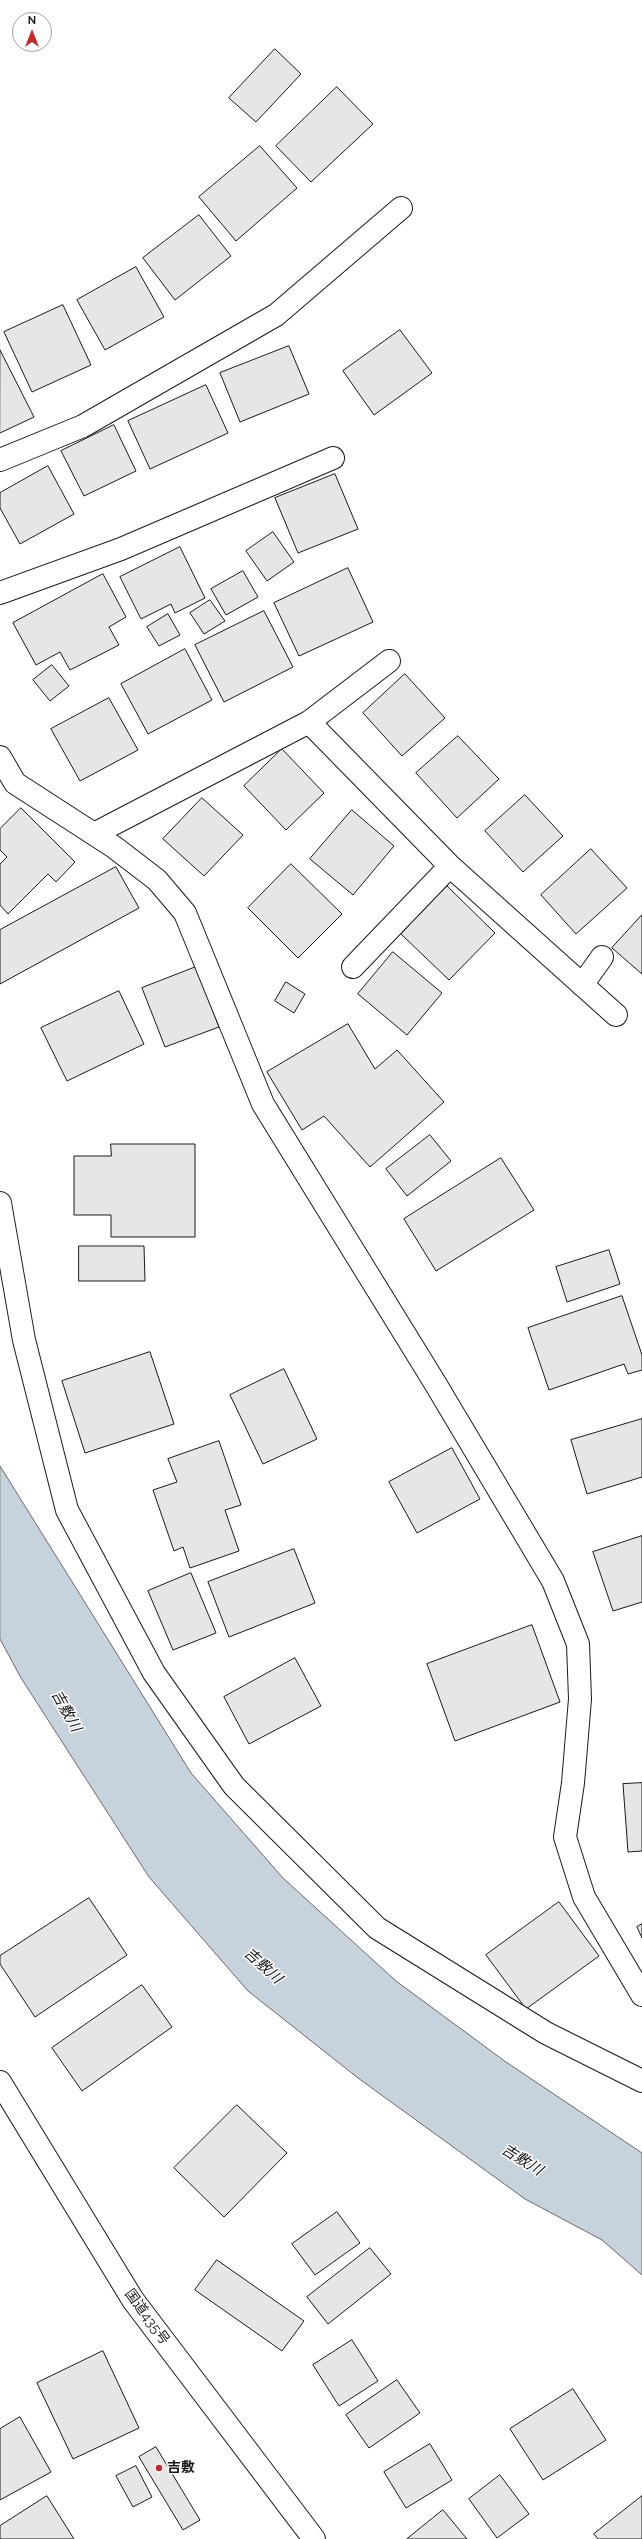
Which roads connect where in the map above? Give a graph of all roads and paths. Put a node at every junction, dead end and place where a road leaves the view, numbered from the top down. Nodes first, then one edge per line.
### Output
1 (401, 208) dead end
2 (333, 458) dead end
3 (0, 460) edge
4 (0, 593) edge
5 (389, 661) dead end
6 (309, 722) junction
7 (0, 757) edge
8 (94, 834) junction
9 (450, 866) junction
10 (602, 957) dead end
11 (353, 967) dead end
12 (582, 985) junction
13 (616, 1015) dead end
14 (0, 1203) edge
15 (642, 1995) edge
16 (642, 2080) edge
17 (0, 2082) edge
18 (314, 2539) edge

1 - 3 main road
2 - 4 main road
5 - 6 main road
6 - 8 main road
6 - 9 main road
7 - 8 main road
8 - 15 main road
9 - 11 main road
9 - 12 main road
10 - 12 main road
12 - 13 main road
14 - 16 main road
17 - 18 main road, 国道435号

